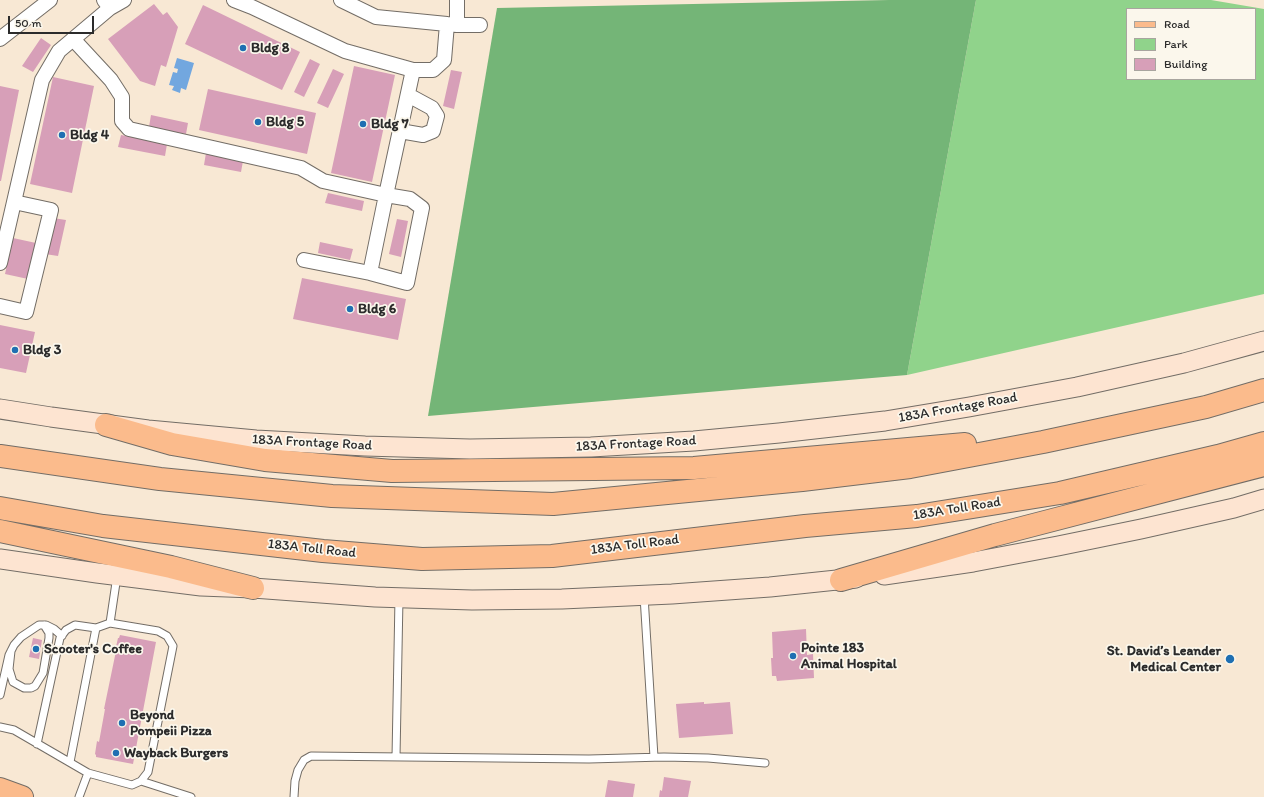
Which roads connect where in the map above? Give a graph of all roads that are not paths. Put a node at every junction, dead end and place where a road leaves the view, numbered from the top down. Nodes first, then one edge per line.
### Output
1 (50, 0) edge
2 (124, 0) edge
3 (234, 0) edge
4 (341, 0) edge
5 (457, 0) edge
6 (107, 4) edge
7 (452, 25) junction
8 (480, 25) dead end
9 (0, 39) edge
10 (73, 39) junction
11 (413, 70) junction
12 (408, 95) junction
13 (400, 131) junction
14 (386, 195) junction
15 (14, 202) junction
16 (304, 260) dead end
17 (0, 263) edge
18 (370, 273) junction
19 (0, 306) edge
20 (1264, 341) edge
21 (1264, 390) edge
22 (0, 409) edge
23 (106, 425) junction
24 (1096, 431) junction
25 (1264, 444) edge
26 (0, 456) edge
27 (1264, 465) edge
28 (1264, 499) edge
29 (0, 508) edge
30 (0, 532) edge
31 (0, 559) edge
32 (118, 576) junction
33 (841, 580) junction
34 (253, 588) junction
35 (644, 596) junction
36 (399, 598) junction
37 (110, 623) junction
38 (44, 625) junction
39 (96, 628) junction
40 (62, 636) junction
41 (11, 651) junction
42 (0, 695) edge
43 (0, 727) edge
44 (38, 744) junction
45 (396, 757) junction
46 (654, 757) junction
47 (70, 762) junction
48 (765, 763) dead end
49 (88, 773) junction
50 (141, 781) junction
51 (0, 789) edge
52 (22, 797) edge
53 (79, 797) edge
54 (192, 797) edge
55 (294, 797) edge

1 - 9 street
2 - 6 street
3 - 11 street
4 - 7 street
5 - 7 street
6 - 10 street
7 - 8 street
7 - 11 street
10 - 14 street
10 - 15 street
11 - 12 street
12 - 13 street
12 - 13 street
13 - 14 street
14 - 18 street
14 - 18 street
15 - 17 street
15 - 19 street
16 - 18 street
20 - 23 main road, 183A Frontage Road
21 - 24 main road
22 - 23 main road, 183A Frontage Road
23 - 24 main road
24 - 26 main road
25 - 29 main road, 183A Toll Road
27 - 33 main road
28 - 33 main road
30 - 34 main road
31 - 32 main road
32 - 34 main road
32 - 37 lane
33 - 35 main road
34 - 36 main road
35 - 36 main road
35 - 46 lane
36 - 45 lane
37 - 39 lane
37 - 50 lane
38 - 40 lane
38 - 41 lane
38 - 41 lane
39 - 40 lane
39 - 47 lane
40 - 44 lane
41 - 42 lane
43 - 44 lane
44 - 47 lane
45 - 46 lane
45 - 55 lane
46 - 48 lane
47 - 49 lane
49 - 50 lane
49 - 53 lane
50 - 54 lane
51 - 52 main road

